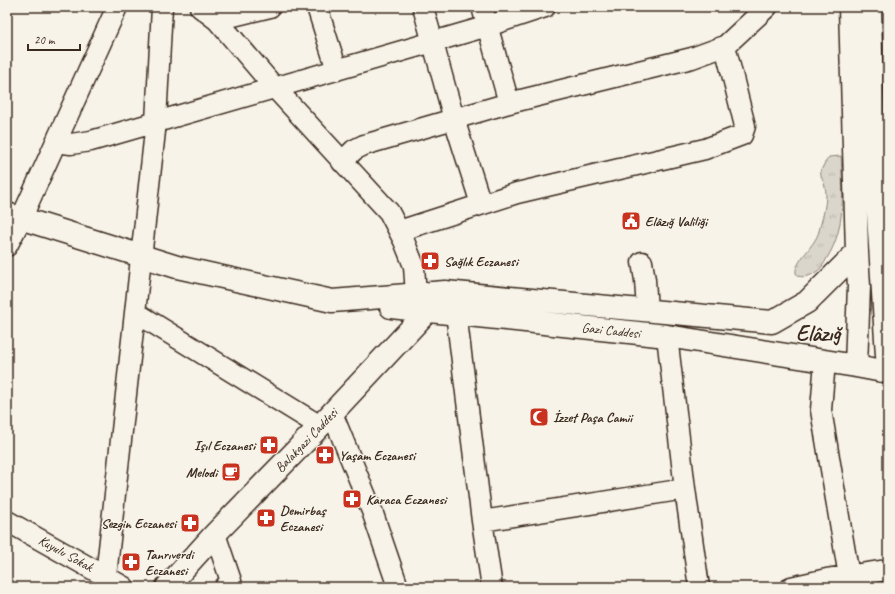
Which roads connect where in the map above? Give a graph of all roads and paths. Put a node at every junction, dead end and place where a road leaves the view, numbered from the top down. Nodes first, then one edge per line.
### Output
1 (117, 7) edge
2 (162, 7) edge
3 (200, 7) edge
4 (270, 7) edge
5 (317, 7) edge
6 (423, 7) edge
7 (482, 7) edge
8 (545, 7) edge
9 (766, 7) edge
10 (850, 7) edge
11 (870, 7) edge
12 (216, 20) junction
13 (488, 26) junction
14 (433, 42) junction
15 (725, 46) junction
16 (338, 70) junction
17 (275, 88) junction
18 (509, 103) junction
19 (454, 119) junction
20 (156, 122) junction
21 (872, 135) edge
22 (56, 142) junction
23 (342, 162) junction
24 (481, 204) junction
25 (14, 216) edge
26 (398, 231) junction
27 (7, 246) edge
28 (856, 252) junction
29 (142, 255) junction
30 (642, 262) dead end
31 (422, 302) junction
32 (647, 310) junction
33 (135, 312) junction
34 (456, 313) junction
35 (667, 336) junction
36 (825, 361) junction
37 (856, 366) junction
38 (888, 372) edge
39 (326, 420) junction
40 (685, 489) junction
41 (7, 520) edge
42 (482, 521) junction
43 (215, 534) junction
44 (888, 570) edge
45 (106, 576) junction
46 (849, 576) junction
47 (827, 583) edge
48 (230, 585) edge
49 (124, 587) edge
50 (167, 587) edge
51 (398, 587) edge
52 (492, 587) edge
53 (699, 587) edge
54 (791, 587) edge

1 - 22 street
2 - 20 street
3 - 12 street
4 - 12 street
5 - 16 street
6 - 14 street
7 - 13 street
8 - 13 street
9 - 15 street
10 - 21 main road
11 - 21 main road
12 - 17 street
13 - 14 street
13 - 18 street
14 - 16 street
14 - 19 street
15 - 18 street
15 - 24 street
16 - 17 street
17 - 20 street
17 - 23 street
18 - 19 street
19 - 23 street
19 - 24 street
20 - 22 street
20 - 29 street
21 - 28 main road
21 - 38 main road
22 - 25 street
23 - 26 street
24 - 26 street
25 - 27 street
25 - 29 main road
26 - 31 street
28 - 32 main road
28 - 37 main road
29 - 31 main road
29 - 33 street
30 - 32 street
31 - 32 main road
31 - 34 main road, Gazi Caddesi
31 - 39 main road, Balakgazi Caddesi
33 - 39 street
33 - 45 street
34 - 35 main road, Gazi Caddesi
34 - 42 street
35 - 36 main road, Gazi Caddesi
35 - 40 street
36 - 37 main road, Gazi Caddesi
36 - 46 street
37 - 38 main road, Gazi Caddesi
39 - 43 main road, Balakgazi Caddesi
39 - 51 street
40 - 42 street
40 - 53 street
41 - 45 street, Kuyulu Sokak
42 - 52 street
43 - 48 street
43 - 50 main road, Balakgazi Caddesi
44 - 46 street
45 - 49 street, Kuyulu Sokak
46 - 47 street
47 - 54 street

